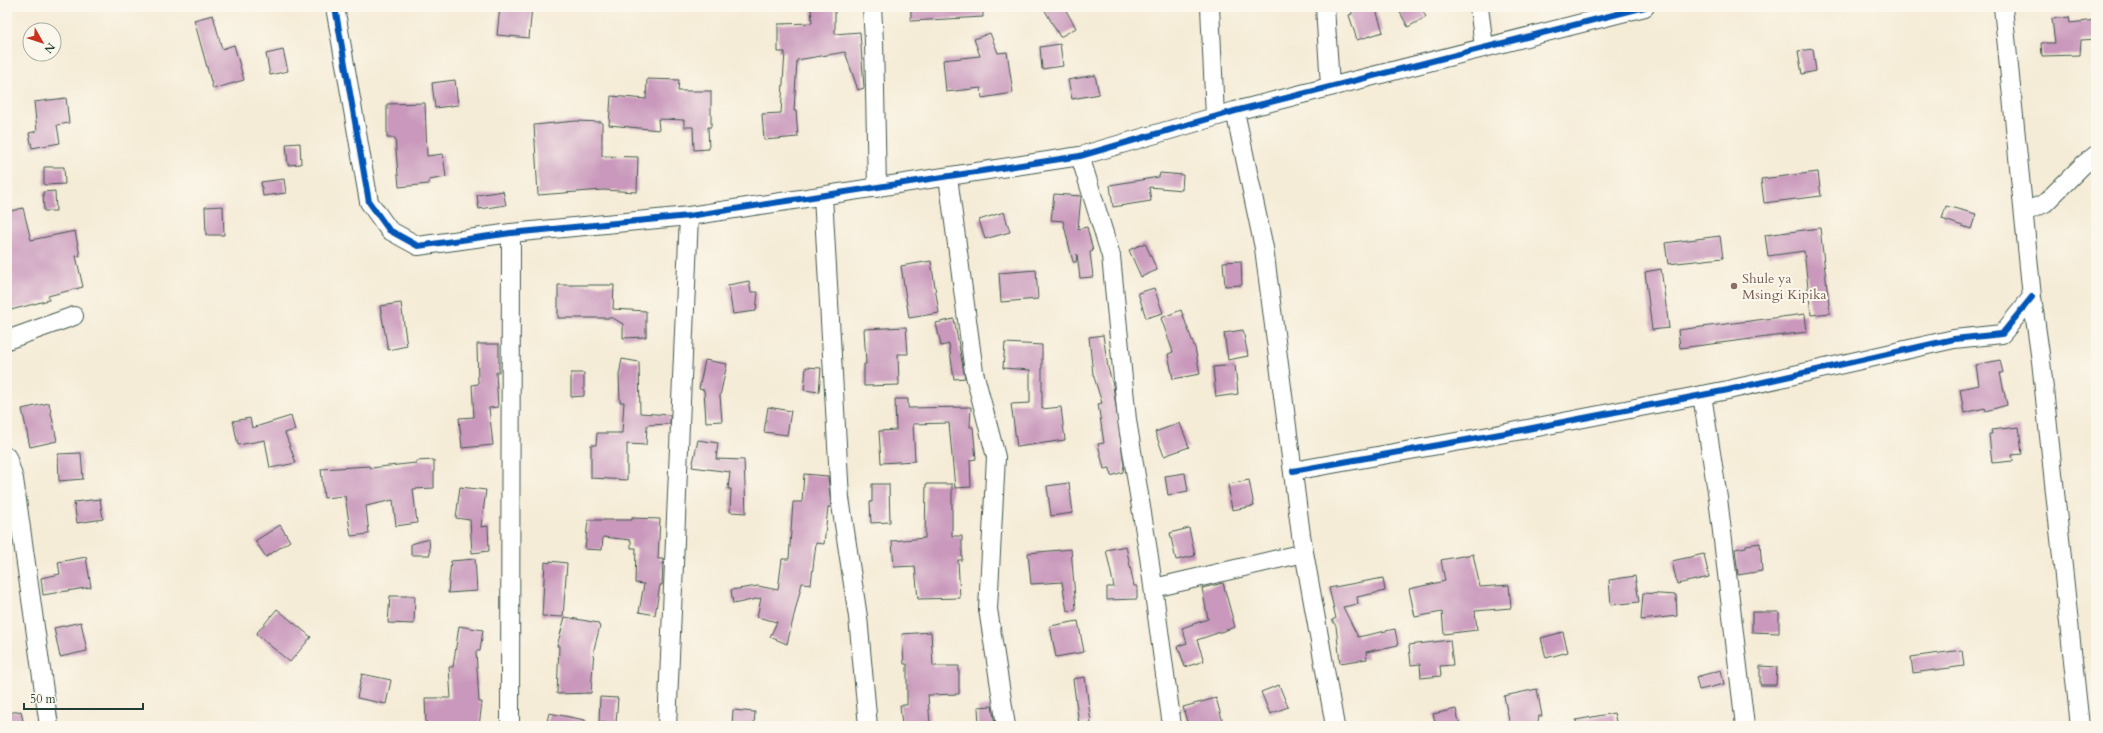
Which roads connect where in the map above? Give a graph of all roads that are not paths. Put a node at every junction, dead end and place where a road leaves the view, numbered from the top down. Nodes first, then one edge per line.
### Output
1 (335, 7) edge
2 (872, 7) edge
3 (1210, 7) edge
4 (1325, 7) edge
5 (1479, 7) edge
6 (1645, 7) edge
7 (2003, 7) edge
8 (1484, 47) junction
9 (1330, 86) junction
10 (1235, 111) junction
11 (1214, 117) junction
12 (2096, 155) edge
13 (1080, 156) junction
14 (948, 177) junction
15 (876, 188) junction
16 (823, 196) junction
17 (2025, 212) junction
18 (689, 216) junction
19 (511, 233) junction
20 (2032, 297) junction
21 (74, 316) dead end
22 (7, 340) edge
23 (1702, 395) junction
24 (7, 457) edge
25 (1293, 471) junction
26 (1304, 553) junction
27 (1154, 588) junction
28 (49, 726) edge
29 (510, 726) edge
30 (667, 726) edge
31 (868, 726) edge
32 (1006, 726) edge
33 (1172, 726) edge
34 (1335, 726) edge
35 (1745, 726) edge
36 (2080, 726) edge

1 - 19 street
2 - 15 street
3 - 11 street
4 - 9 street
5 - 8 street
6 - 8 street
7 - 17 street
8 - 9 street
9 - 10 street
10 - 11 street
10 - 25 street
11 - 13 street
12 - 17 street
13 - 14 street
13 - 27 street
14 - 15 street
14 - 32 street
15 - 16 street
16 - 18 street
16 - 31 street
17 - 20 street
18 - 19 street
18 - 30 street
19 - 29 street
20 - 23 street
20 - 36 street
21 - 22 street
23 - 25 street
23 - 35 street
24 - 28 street
25 - 26 street
26 - 27 street
26 - 34 street
27 - 33 street

